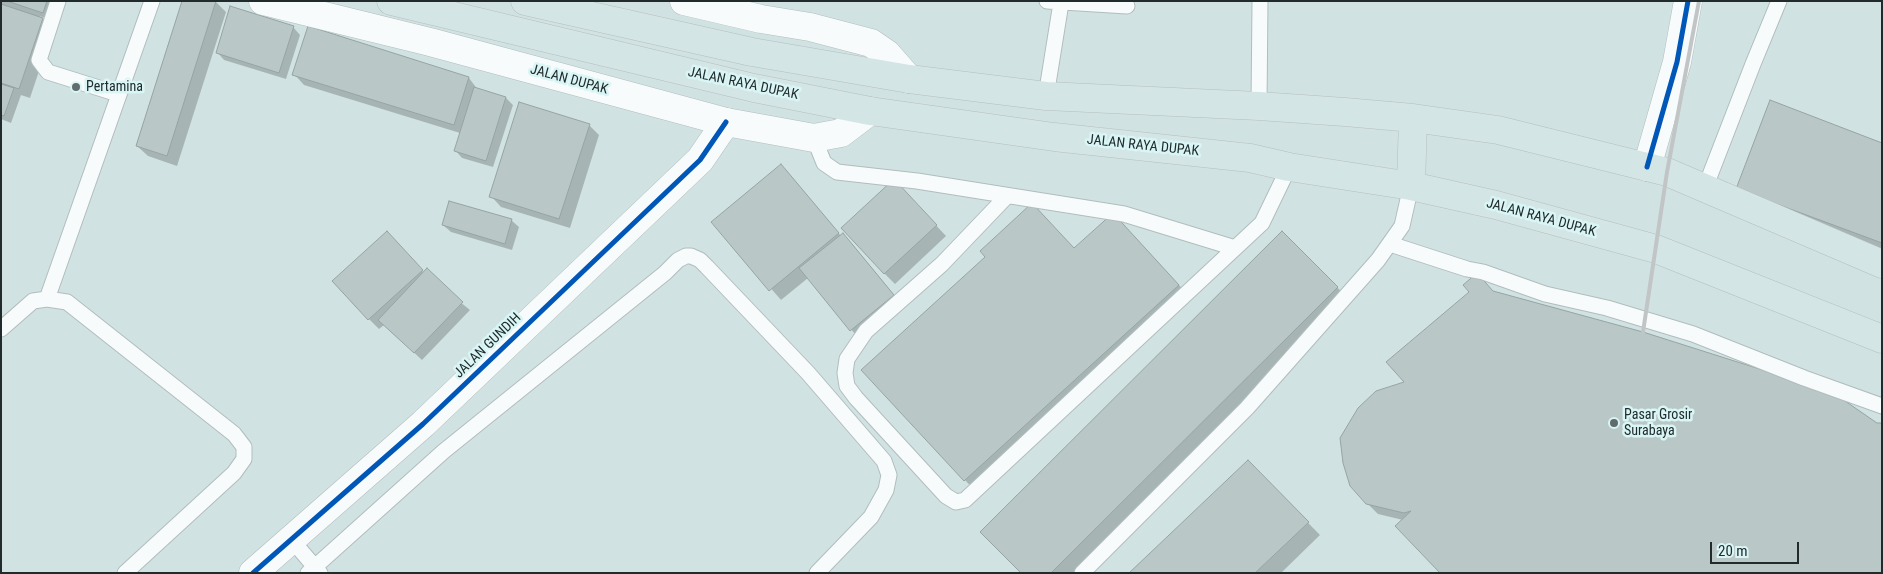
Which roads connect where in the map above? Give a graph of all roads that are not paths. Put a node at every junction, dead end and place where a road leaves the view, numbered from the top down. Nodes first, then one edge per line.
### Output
1 (58, 1) edge
2 (152, 1) edge
3 (263, 1) edge
4 (391, 1) edge
5 (525, 1) edge
6 (684, 1) edge
7 (1260, 1) edge
8 (1688, 1) edge
9 (1779, 1) edge
10 (1054, 2) edge
11 (1127, 6) dead end
12 (352, 12) edge
13 (909, 78) junction
14 (118, 94) junction
15 (1046, 96) junction
16 (1259, 106) junction
17 (870, 111) junction
18 (1413, 118) junction
19 (726, 122) junction
20 (814, 138) junction
21 (1288, 167) junction
22 (1647, 167) junction
23 (1411, 186) junction
24 (1705, 188) junction
25 (1007, 196) junction
26 (1390, 244) junction
27 (1235, 248) junction
28 (1882, 264) edge
29 (47, 299) junction
30 (1, 329) edge
31 (1882, 339) edge
32 (1882, 406) edge
33 (291, 539) junction
34 (314, 571) edge
35 (125, 573) edge
36 (252, 573) edge
37 (817, 573) edge
38 (1082, 573) edge

1 - 14 lane
2 - 14 lane
3 - 12 main road, JALAN DUPAK
4 - 17 main road, JALAN RAYA DUPAK
5 - 13 main road
6 - 13 main road
7 - 16 lane
8 - 22 main road
9 - 24 lane
10 - 11 lane
10 - 15 lane
12 - 19 main road, JALAN DUPAK
13 - 15 main road
14 - 29 lane
15 - 16 main road
16 - 18 main road
17 - 20 main road, JALAN DUPAK
17 - 21 main road, JALAN RAYA DUPAK
18 - 22 main road
18 - 23 main road
19 - 20 main road, JALAN DUPAK
19 - 33 main road, JALAN GUNDIH
20 - 25 lane
21 - 23 main road, JALAN RAYA DUPAK
21 - 27 lane
22 - 24 main road
23 - 26 lane
23 - 31 main road, JALAN RAYA DUPAK
24 - 28 main road
25 - 27 lane
25 - 27 lane
26 - 32 lane
26 - 38 lane
29 - 30 lane
29 - 35 lane
33 - 34 lane
33 - 36 main road, JALAN GUNDIH
34 - 37 lane

